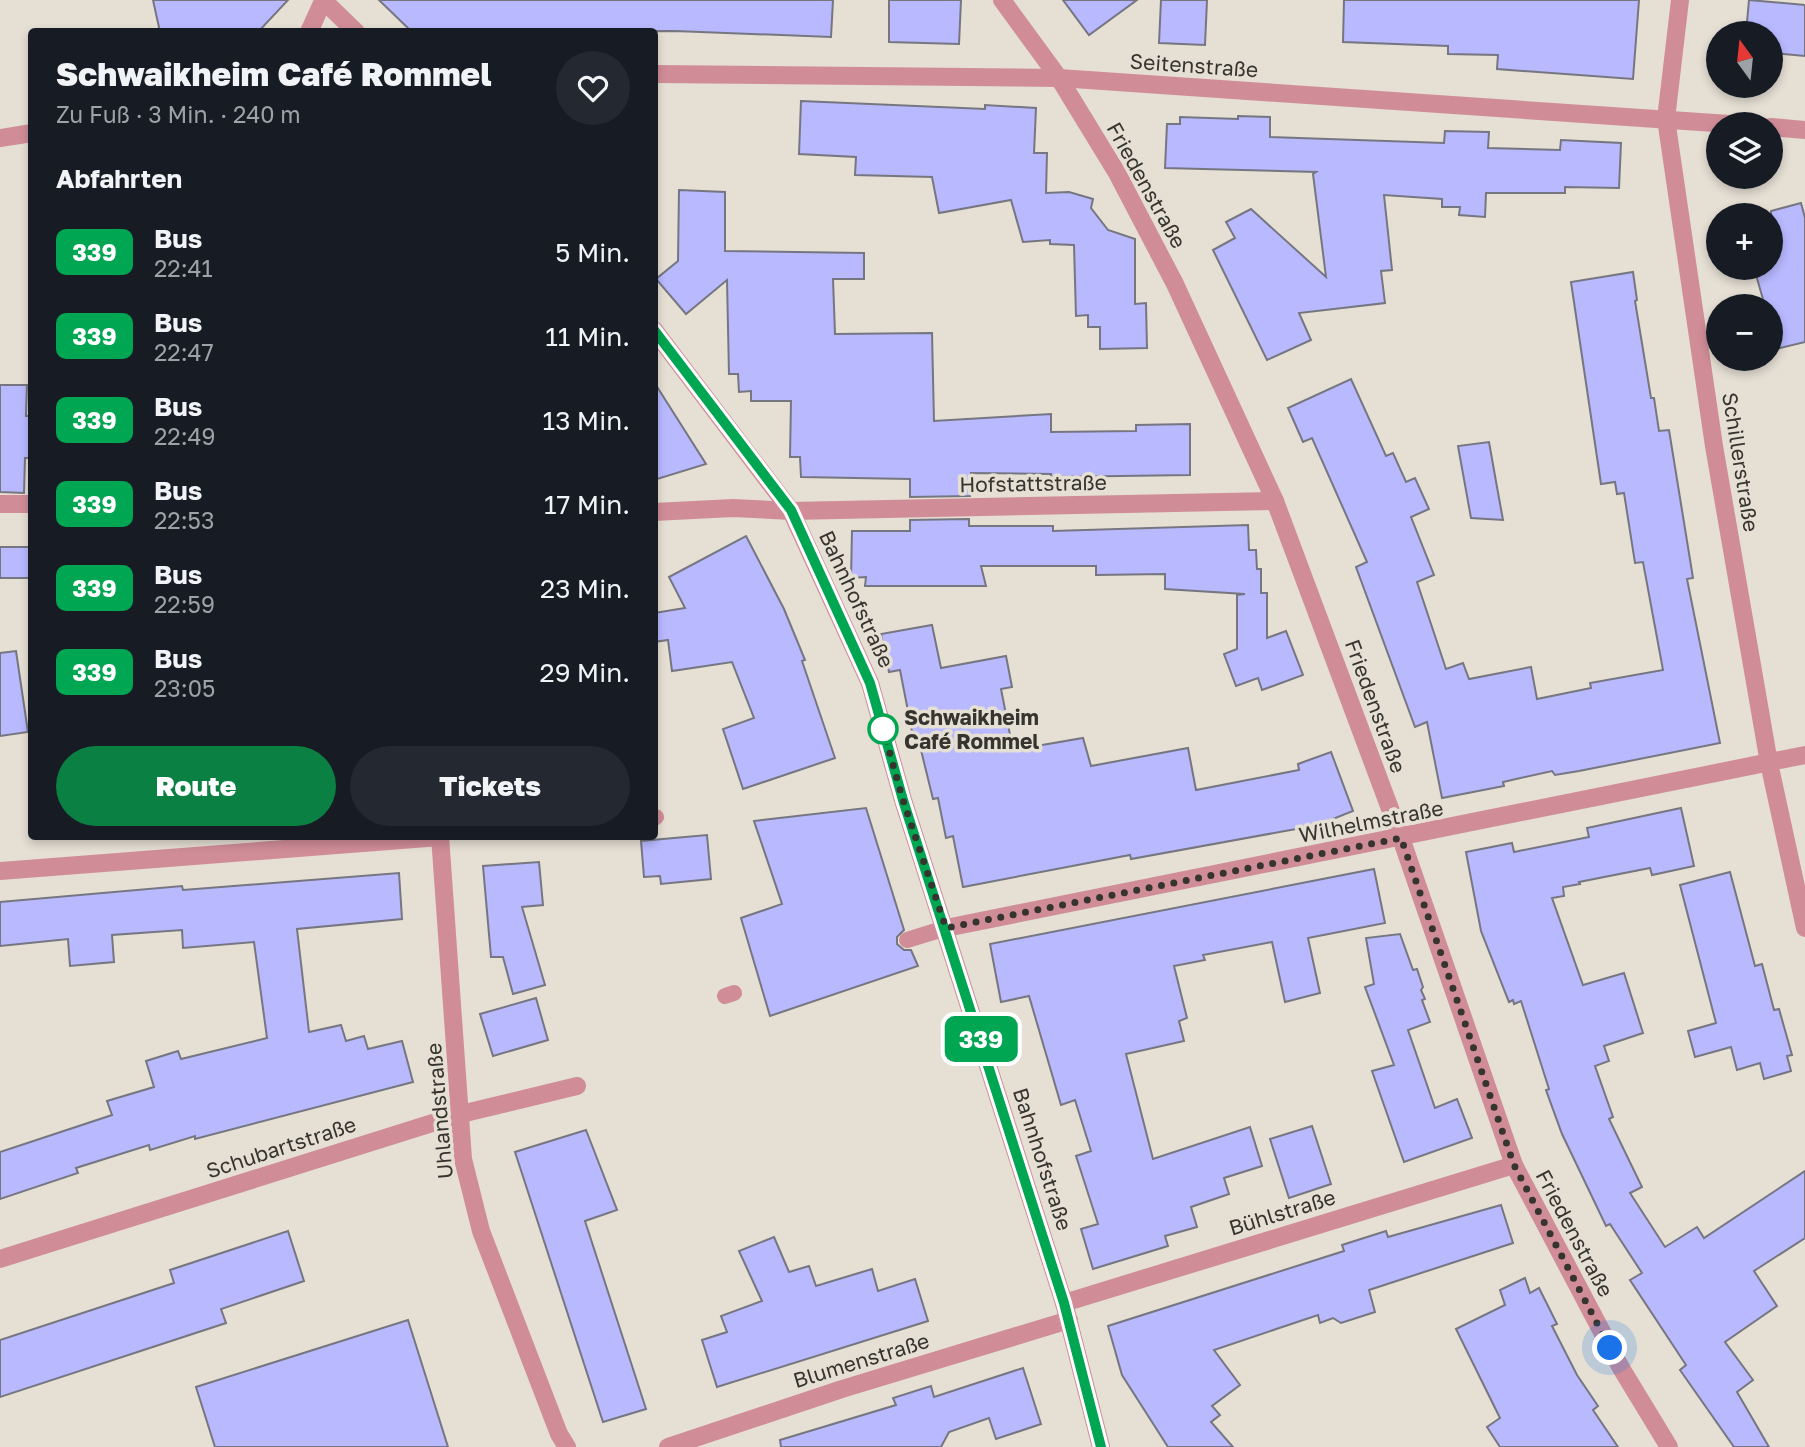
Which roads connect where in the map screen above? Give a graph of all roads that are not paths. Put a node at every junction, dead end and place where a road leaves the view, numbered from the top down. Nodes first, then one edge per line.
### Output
1 (323, 0) edge
2 (1002, 0) edge
3 (1680, 0) edge
4 (311, 28) edge
5 (352, 28) edge
6 (658, 74) edge
7 (1059, 78) junction
8 (1666, 119) junction
9 (1706, 122) edge
10 (1783, 129) edge
11 (1805, 130) edge
12 (28, 134) edge
13 (0, 138) edge
14 (658, 335) edge
15 (1275, 501) junction
16 (0, 503) edge
17 (28, 504) edge
18 (791, 510) junction
19 (658, 512) edge
20 (1805, 755) edge
21 (1769, 763) junction
22 (1401, 838) junction
23 (401, 840) edge
24 (440, 840) edge
25 (0, 871) edge
26 (946, 928) junction
27 (1805, 928) edge
28 (907, 940) dead end
29 (578, 1086) dead end
30 (461, 1114) junction
31 (1514, 1165) junction
32 (0, 1259) edge
33 (1067, 1311) junction
34 (567, 1447) edge
35 (668, 1447) edge
36 (1101, 1447) edge
37 (1669, 1447) edge

1 - 4 street
1 - 5 street
2 - 7 street, Friedenstraße
3 - 8 street, Schillerstraße
6 - 7 street, Seitenstraße
7 - 8 street, Seitenstraße
7 - 15 street, Friedenstraße
8 - 9 street, Seitenstraße
8 - 21 street, Schillerstraße
10 - 11 street
12 - 13 street
14 - 18 street, Bahnhofstraße
15 - 18 street, Hofstattstraße
15 - 22 street, Friedenstraße
16 - 17 street
18 - 19 street, Hofstattstraße
18 - 26 street, Bahnhofstraße
20 - 21 street, Wilhelmstraße
21 - 22 street, Wilhelmstraße
21 - 27 street, Schillerstraße
22 - 26 street, Wilhelmstraße
22 - 31 street, Friedenstraße
23 - 25 street
24 - 30 street, Uhlandstraße
26 - 28 lane
26 - 33 street, Bahnhofstraße
29 - 30 street, Schubartstraße
30 - 32 street, Schubartstraße
30 - 34 street, Uhlandstraße
31 - 33 street, Bühlstraße
31 - 37 street, Friedenstraße
33 - 35 street, Blumenstraße
33 - 36 street, Bahnhofstraße

